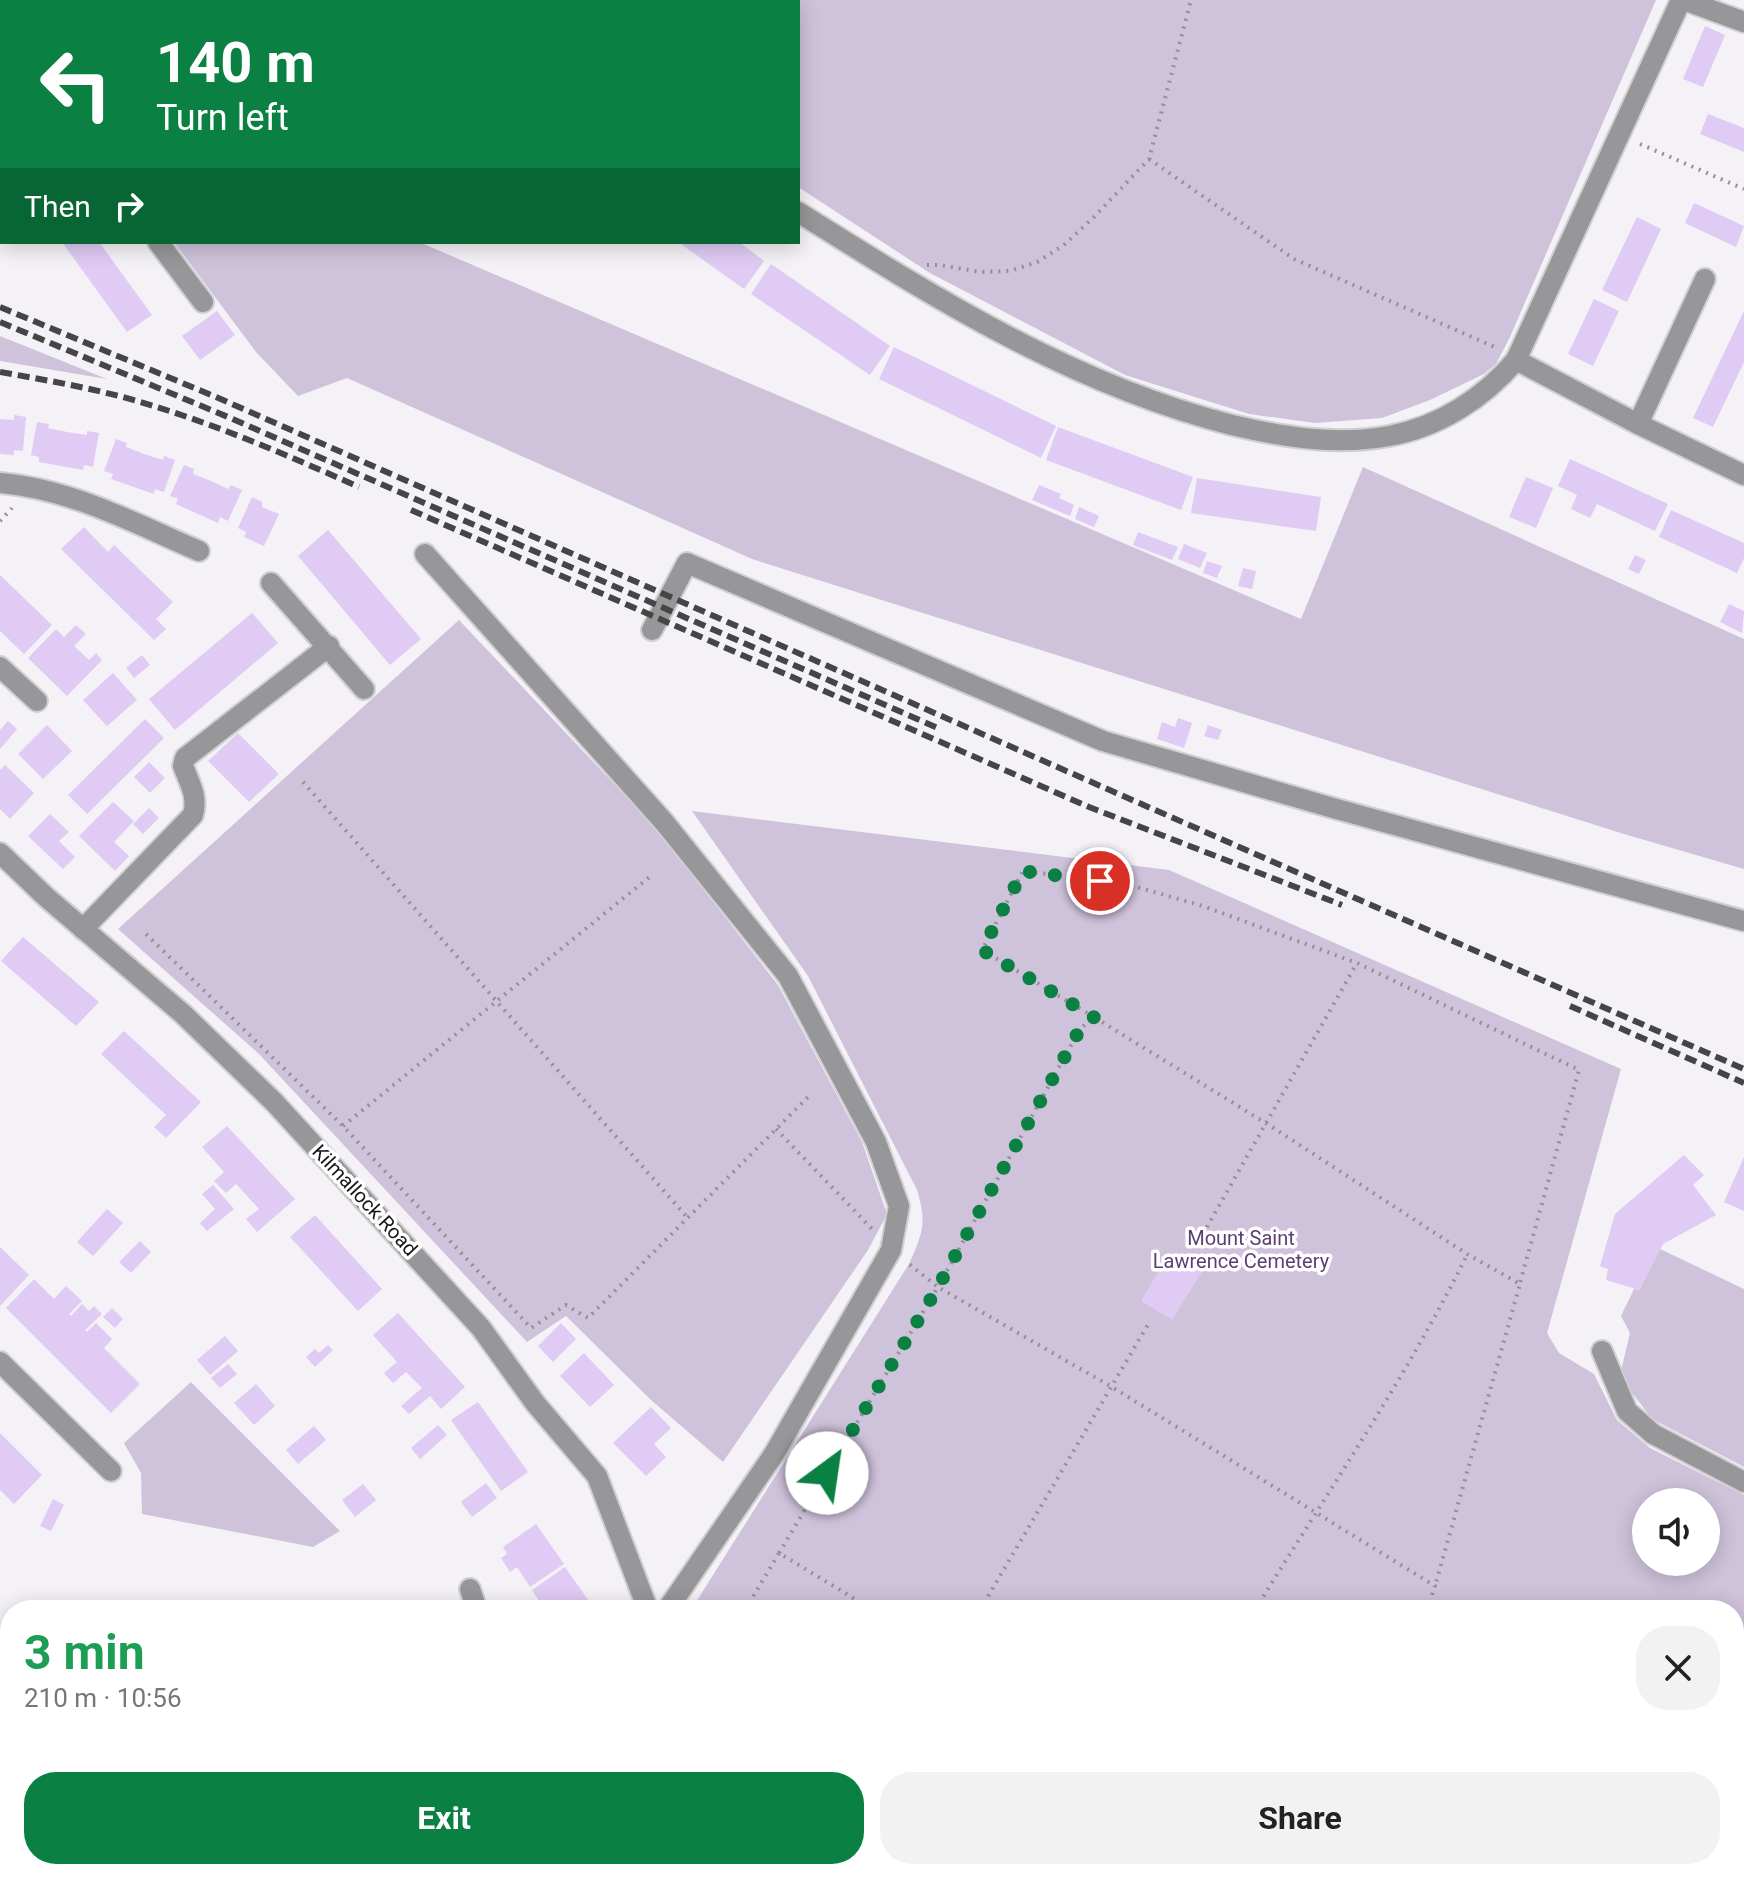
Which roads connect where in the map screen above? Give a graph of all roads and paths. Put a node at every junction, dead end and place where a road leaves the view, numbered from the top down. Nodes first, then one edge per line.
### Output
1 (1191, 0) edge
2 (1683, 0) edge
3 (1744, 22) edge
4 (1619, 135) junction
5 (1149, 159) junction
6 (1744, 189) edge
7 (800, 213) edge
8 (160, 244) edge
9 (1705, 279) dead end
10 (909, 282) junction
11 (203, 302) dead end
12 (1516, 360) junction
13 (1638, 424) junction
14 (1744, 475) edge
15 (0, 483) edge
16 (199, 551) dead end
17 (425, 554) dead end
18 (271, 583) dead end
19 (652, 630) dead end
20 (329, 646) junction
21 (0, 667) edge
22 (364, 689) dead end
23 (37, 701) dead end
24 (303, 782) dead end
25 (0, 853) edge
26 (652, 875) dead end
27 (1744, 921) edge
28 (83, 929) junction
29 (146, 934) dead end
30 (1357, 963) junction
31 (496, 1001) junction
32 (1094, 1017) junction
33 (809, 1096) dead end
34 (1265, 1123) junction
35 (343, 1126) junction
36 (776, 1129) junction
37 (687, 1217) junction
38 (1195, 1248) dead end
39 (891, 1250) junction
40 (1467, 1254) junction
41 (1520, 1284) junction
42 (938, 1287) junction
43 (1150, 1321) dead end
44 (1602, 1351) dead end
45 (0, 1362) edge
46 (1112, 1387) junction
47 (111, 1471) dead end
48 (1744, 1482) edge
49 (1316, 1512) junction
50 (779, 1553) junction
51 (1435, 1586) junction
52 (470, 1589) dead end
53 (474, 1600) edge
54 (644, 1600) edge
55 (674, 1600) edge
56 (751, 1600) edge
57 (857, 1600) edge
58 (986, 1600) edge
59 (1261, 1600) edge
60 (1430, 1600) edge

1 - 5 path
2 - 3 street
2 - 4 street
4 - 6 path
4 - 12 street
5 - 10 path
5 - 12 path
7 - 10 street
8 - 11 street
9 - 13 street
10 - 12 street
12 - 13 street
13 - 14 street
15 - 16 street
17 - 39 street
18 - 20 street
19 - 27 street
20 - 22 street
20 - 28 street
21 - 23 street
24 - 31 path
25 - 28 street, Kilmallock Road
26 - 31 path
28 - 54 street, Kilmallock Road
29 - 35 path
30 - 32 path
30 - 34 path
30 - 41 path
31 - 35 path
31 - 37 path
32 - 34 path
32 - 42 path
33 - 36 path
34 - 38 path
34 - 40 path
35 - 37 path
36 - 37 path
36 - 39 path
39 - 42 path
39 - 55 street
40 - 41 path
40 - 49 path
41 - 51 path
42 - 46 path
42 - 50 path
43 - 46 path
44 - 48 street
45 - 47 street
46 - 49 path
46 - 58 path
49 - 51 path
49 - 59 path
50 - 56 path
50 - 57 path
51 - 60 path
52 - 53 street

